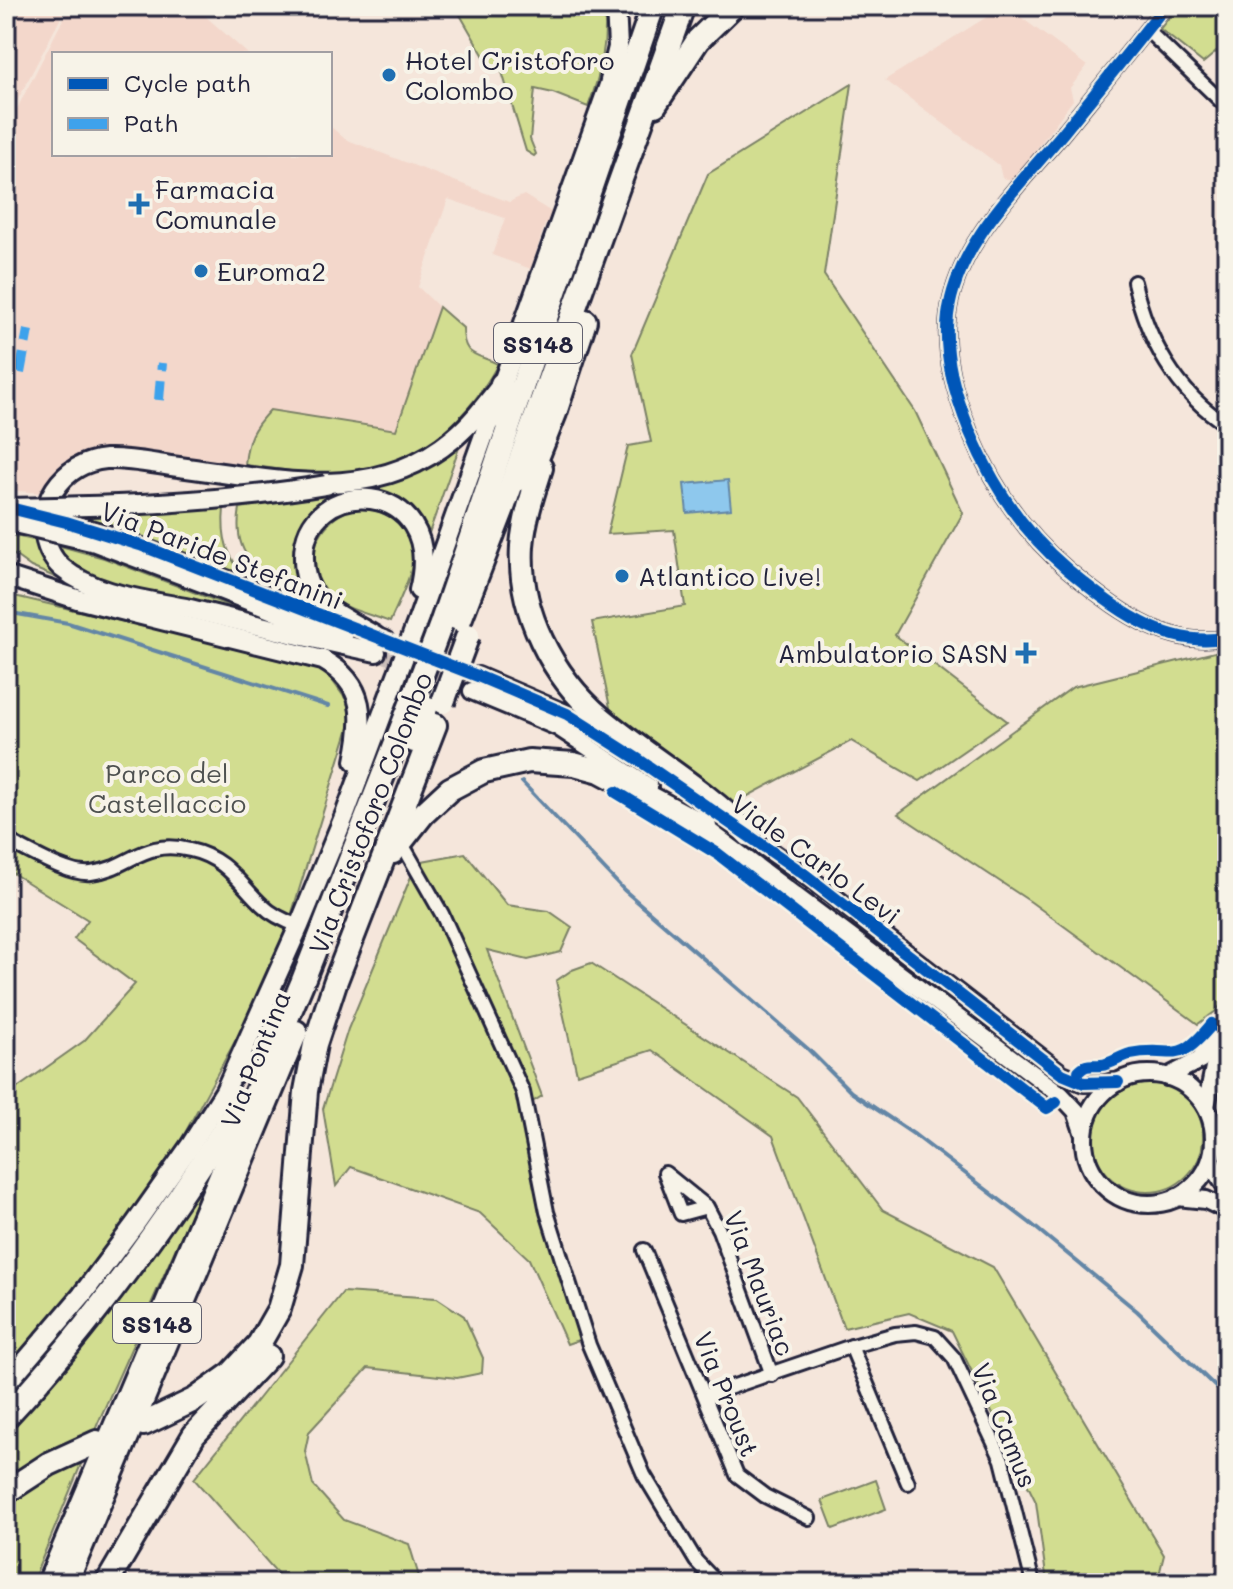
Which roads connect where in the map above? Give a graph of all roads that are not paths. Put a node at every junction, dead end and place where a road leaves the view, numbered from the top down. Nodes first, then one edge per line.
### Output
1 (616, 6) edge
2 (653, 6) edge
3 (683, 6) edge
4 (733, 6) edge
5 (1165, 6) edge
6 (1147, 30) junction
7 (635, 61) junction
8 (1227, 107) edge
9 (598, 119) junction
10 (637, 133) junction
11 (1134, 282) dead end
12 (502, 384) junction
13 (555, 413) junction
14 (1227, 425) edge
15 (503, 444) junction
16 (326, 485) junction
17 (7, 512) edge
18 (6, 576) edge
19 (419, 617) junction
20 (455, 630) junction
21 (1227, 637) edge
22 (379, 645) junction
23 (421, 693) junction
24 (346, 812) junction
25 (705, 827) junction
26 (749, 835) junction
27 (6, 840) edge
28 (401, 842) junction
29 (378, 873) junction
30 (299, 926) junction
31 (1227, 1026) edge
32 (1227, 1048) edge
33 (267, 1064) junction
34 (1167, 1077) junction
35 (1118, 1082) junction
36 (306, 1091) junction
37 (1206, 1107) junction
38 (1084, 1135) junction
39 (1211, 1159) junction
40 (1227, 1188) edge
41 (1177, 1197) junction
42 (707, 1207) dead end
43 (1227, 1210) edge
44 (644, 1250) dead end
45 (851, 1346) junction
46 (772, 1375) junction
47 (6, 1384) edge
48 (705, 1396) junction
49 (6, 1417) edge
50 (144, 1424) dead end
51 (97, 1442) dead end
52 (908, 1483) dead end
53 (6, 1492) edge
54 (809, 1518) dead end
55 (49, 1583) edge
56 (66, 1583) edge
57 (107, 1583) edge
58 (717, 1583) edge
59 (1033, 1583) edge

1 - 9 main road, Via Cristoforo Colombo
2 - 7 highway, Via Cristoforo Colombo
3 - 10 highway, Via Cristoforo Colombo / SS148
4 - 10 highway
5 - 6 street
6 - 8 street
6 - 21 street
7 - 9 highway
7 - 15 highway, Via Cristoforo Colombo / SS148
9 - 12 main road, Via Cristoforo Colombo
10 - 13 highway, Via Cristoforo Colombo
10 - 20 highway, Via Cristoforo Colombo / SS148
11 - 14 street
12 - 15 highway
12 - 16 main road
12 - 19 main road, Via Cristoforo Colombo
13 - 20 highway, Via Cristoforo Colombo
13 - 26 highway
15 - 20 highway, Via Cristoforo Colombo / SS148
16 - 17 main road, bridge
16 - 22 main road, bridge
17 - 22 street, Via Paride Stefanini, bridge
18 - 24 main road
19 - 22 main road
19 - 23 main road, Via Cristoforo Colombo, bridge
20 - 23 highway, Via Cristoforo Colombo / SS148, bridge
23 - 24 main road, Via Cristoforo Colombo
23 - 29 highway, Via Cristoforo Colombo
23 - 33 highway, Via Cristoforo Colombo / SS148
23 - 56 highway, Via Pontina / SS148
24 - 30 main road, Via Cristoforo Colombo
25 - 26 street, Viale Carlo Levi
25 - 28 highway
25 - 38 street, Viale Carlo Levi
26 - 35 street, Viale Carlo Levi
27 - 30 street
28 - 29 highway
28 - 58 street
29 - 36 highway, Via Cristoforo Colombo
30 - 47 main road, Via Cristoforo Colombo
31 - 34 street
32 - 37 street
33 - 49 highway
33 - 55 highway, Via Pontina / SS148
34 - 35 street
34 - 37 street
35 - 38 street
36 - 50 highway, Via Cristoforo Colombo
36 - 57 highway
37 - 39 street
38 - 41 street
39 - 40 street
39 - 41 street
41 - 43 street
42 - 46 street, Via Mauriac
44 - 48 street, Via Proust
45 - 46 street, Via Camus
45 - 52 street
45 - 59 street, Via Camus
46 - 48 street, Via Camus
48 - 54 street, Via Proust
51 - 53 highway

